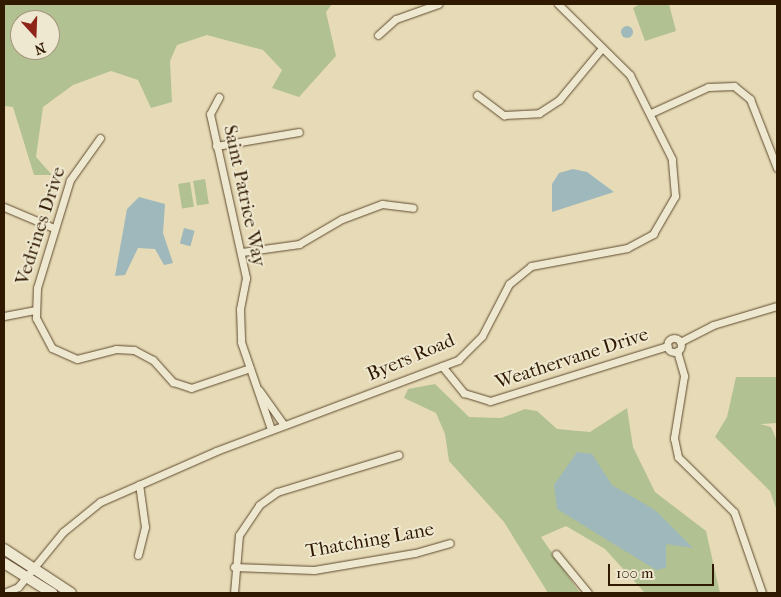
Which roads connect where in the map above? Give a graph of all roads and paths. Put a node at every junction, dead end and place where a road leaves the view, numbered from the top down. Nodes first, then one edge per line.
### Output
1 (438, 4) edge
2 (558, 4) edge
3 (378, 35) dead end
4 (602, 48) junction
5 (476, 95) dead end
6 (219, 97) dead end
7 (650, 113) junction
8 (299, 132) dead end
9 (100, 138) dead end
10 (216, 146) junction
11 (777, 168) edge
12 (4, 206) edge
13 (414, 208) dead end
14 (54, 228) junction
15 (242, 252) junction
16 (777, 306) edge
17 (34, 310) junction
18 (4, 316) edge
19 (680, 342) junction
20 (668, 346) junction
21 (677, 351) junction
22 (442, 366) junction
23 (250, 368) junction
24 (259, 390) junction
25 (284, 425) junction
26 (271, 430) junction
27 (398, 455) dead end
28 (139, 484) junction
29 (450, 543) dead end
30 (4, 549) edge
31 (556, 554) dead end
32 (138, 555) dead end
33 (4, 563) edge
34 (234, 567) junction
35 (31, 573) junction
36 (4, 593) edge
37 (52, 593) edge
38 (71, 593) edge
39 (234, 593) edge
40 (588, 593) edge
41 (762, 593) edge

1 - 3 street
2 - 4 street, Byers Road
4 - 5 street
4 - 7 street, Byers Road
6 - 10 street, Saint Patrice Way
7 - 11 street
7 - 22 street, Byers Road
8 - 10 street
9 - 14 street, Vedrines Drive
10 - 15 street, Saint Patrice Way
12 - 14 street
13 - 15 street
14 - 17 street, Vedrines Drive
15 - 23 street, Saint Patrice Way
16 - 19 street
17 - 18 street
17 - 23 street, Vedrines Drive
19 - 20 street, Weathervane Drive
19 - 21 street
20 - 21 street
20 - 22 street, Weathervane Drive
21 - 41 street
22 - 25 street, Byers Road
23 - 24 street, Saint Patrice Way
24 - 25 street, Saint Patrice Way
24 - 26 street, Saint Patrice Way
25 - 26 street, Byers Road
26 - 28 street, Byers Road
27 - 34 street
28 - 32 street
28 - 35 street, Byers Road
29 - 34 street, Thatching Lane
30 - 35 main road
31 - 40 street
33 - 35 main road
34 - 39 street
35 - 36 street, Byers Road
35 - 37 main road
35 - 38 main road

